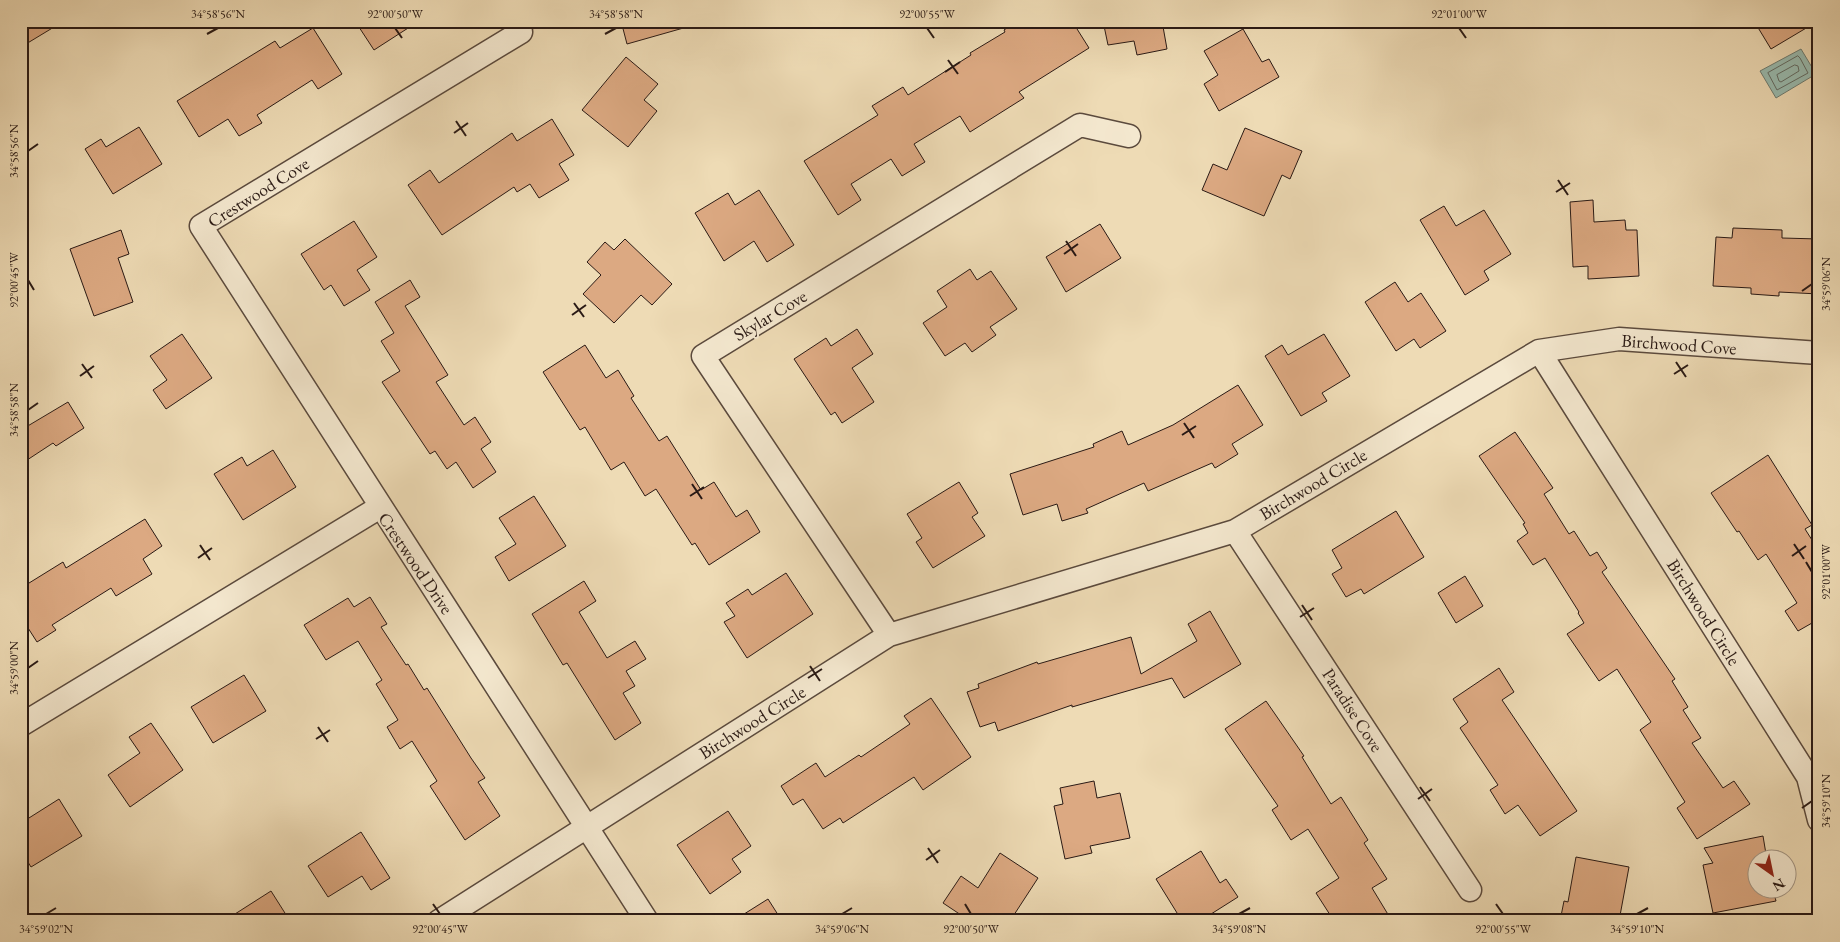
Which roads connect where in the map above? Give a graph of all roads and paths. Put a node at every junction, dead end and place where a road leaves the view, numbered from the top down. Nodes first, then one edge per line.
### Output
1 (521, 32) dead end
2 (1129, 136) dead end
3 (1539, 351) junction
4 (1819, 353) edge
5 (380, 506) junction
6 (1235, 530) junction
7 (888, 635) junction
8 (21, 725) edge
9 (1819, 820) edge
10 (587, 827) junction
11 (1470, 890) dead end
12 (439, 921) edge
13 (647, 921) edge

1 - 5 street, Crestwood Cove
2 - 7 street, Skylar Cove
3 - 4 street, Birchwood Cove
3 - 6 street, Birchwood Circle
3 - 9 street, Birchwood Circle
5 - 8 street, Crestwood Drive
5 - 10 street, Crestwood Drive
6 - 7 street, Birchwood Circle
6 - 11 street, Paradise Cove
7 - 10 street, Birchwood Circle
10 - 12 street
10 - 13 street, Crestwood Drive

